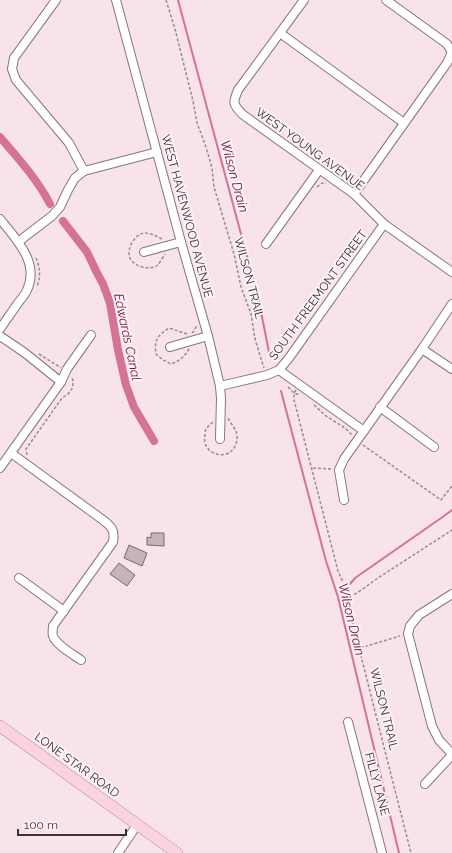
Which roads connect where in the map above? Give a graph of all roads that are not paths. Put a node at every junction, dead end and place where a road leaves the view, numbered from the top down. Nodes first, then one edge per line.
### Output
1 (56, 0) edge
2 (116, 0) edge
3 (304, 0) edge
4 (386, 0) edge
5 (397, 3) edge
6 (280, 33) junction
7 (452, 52) edge
8 (404, 123) junction
9 (157, 152) junction
10 (319, 170) junction
11 (84, 171) junction
12 (354, 194) junction
13 (0, 219) edge
14 (384, 224) junction
15 (18, 242) junction
16 (181, 242) junction
17 (266, 244) dead end
18 (144, 252) dead end
19 (452, 272) edge
20 (452, 304) edge
21 (0, 329) edge
22 (91, 335) dead end
23 (0, 336) edge
24 (208, 336) junction
25 (170, 346) dead end
26 (422, 349) junction
27 (452, 369) edge
28 (279, 370) junction
29 (61, 382) junction
30 (220, 386) junction
31 (380, 408) junction
32 (364, 431) junction
33 (220, 439) dead end
34 (434, 447) dead end
35 (11, 453) junction
36 (0, 468) edge
37 (344, 500) dead end
38 (19, 578) dead end
39 (452, 594) edge
40 (64, 611) junction
41 (81, 660) dead end
42 (348, 722) dead end
43 (0, 726) edge
44 (452, 755) edge
45 (425, 784) dead end
46 (137, 825) junction
47 (118, 853) edge
48 (177, 853) edge
49 (382, 853) edge

1 - 11 street
2 - 9 street, WEST HAVENWOOD AVENUE
3 - 6 street
4 - 5 street
5 - 7 street
6 - 8 street
6 - 10 street, WEST YOUNG AVENUE
7 - 8 street
8 - 12 street
9 - 11 street
9 - 16 street, WEST HAVENWOOD AVENUE
10 - 12 street, WEST YOUNG AVENUE
10 - 17 street
11 - 15 street
12 - 14 street, WEST YOUNG AVENUE
13 - 15 street
14 - 19 street, WEST YOUNG AVENUE
14 - 28 street, SOUTH FREEMONT STREET
15 - 21 street
16 - 18 street
16 - 24 street, WEST HAVENWOOD AVENUE
20 - 26 street
22 - 29 street
23 - 29 street
24 - 25 street
24 - 30 street, WEST HAVENWOOD AVENUE
26 - 27 street
26 - 31 street
28 - 30 street, SOUTH FREEMONT STREET
28 - 32 street
29 - 35 street
30 - 33 street, WEST HAVENWOOD AVENUE
31 - 32 street
31 - 34 street
32 - 37 street
35 - 36 street
35 - 40 street
38 - 40 street
39 - 44 street
40 - 41 street
42 - 49 street, FILLY LANE
43 - 46 main road, LONE STAR ROAD
44 - 45 street
46 - 47 street
46 - 48 main road, LONE STAR ROAD

